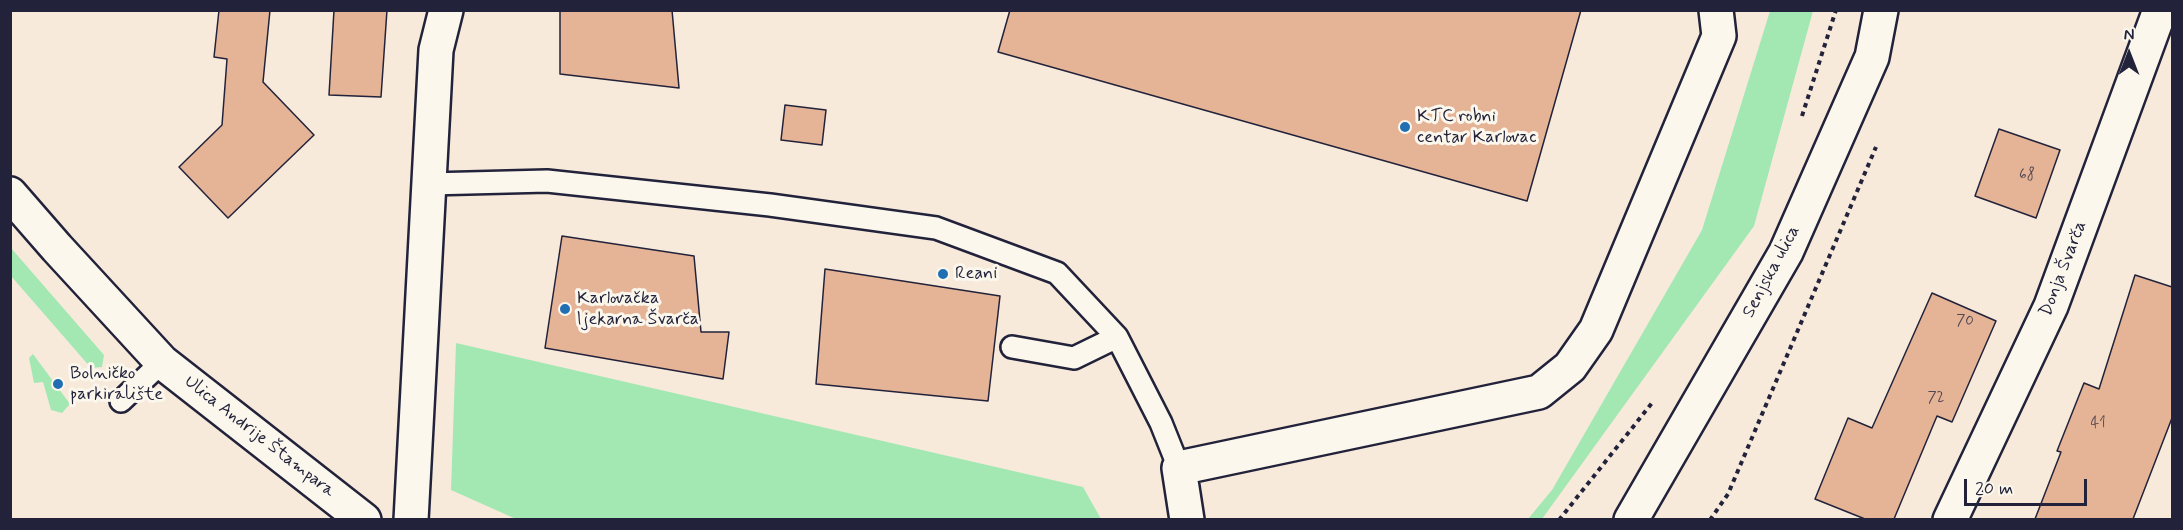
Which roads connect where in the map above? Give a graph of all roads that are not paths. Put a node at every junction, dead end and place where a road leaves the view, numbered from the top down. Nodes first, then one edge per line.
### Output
1 (446, 10) edge
2 (1716, 10) edge
3 (1881, 10) edge
4 (2160, 10) edge
5 (429, 184) junction
6 (10, 194) edge
7 (1117, 337) junction
8 (1012, 348) dead end
9 (162, 362) junction
10 (121, 400) dead end
11 (1179, 468) junction
12 (364, 519) edge
13 (411, 519) edge
14 (1186, 519) edge
15 (1630, 519) edge
16 (1950, 519) edge

1 - 5 street
2 - 11 street
3 - 15 street, Senjska ulica
4 - 16 street, Donja Švarča
5 - 7 lane
5 - 13 street
6 - 9 street, Ulica Andrije Štampara
7 - 8 lane
7 - 11 lane
9 - 10 lane
9 - 12 street, Ulica Andrije Štampara
11 - 14 street

